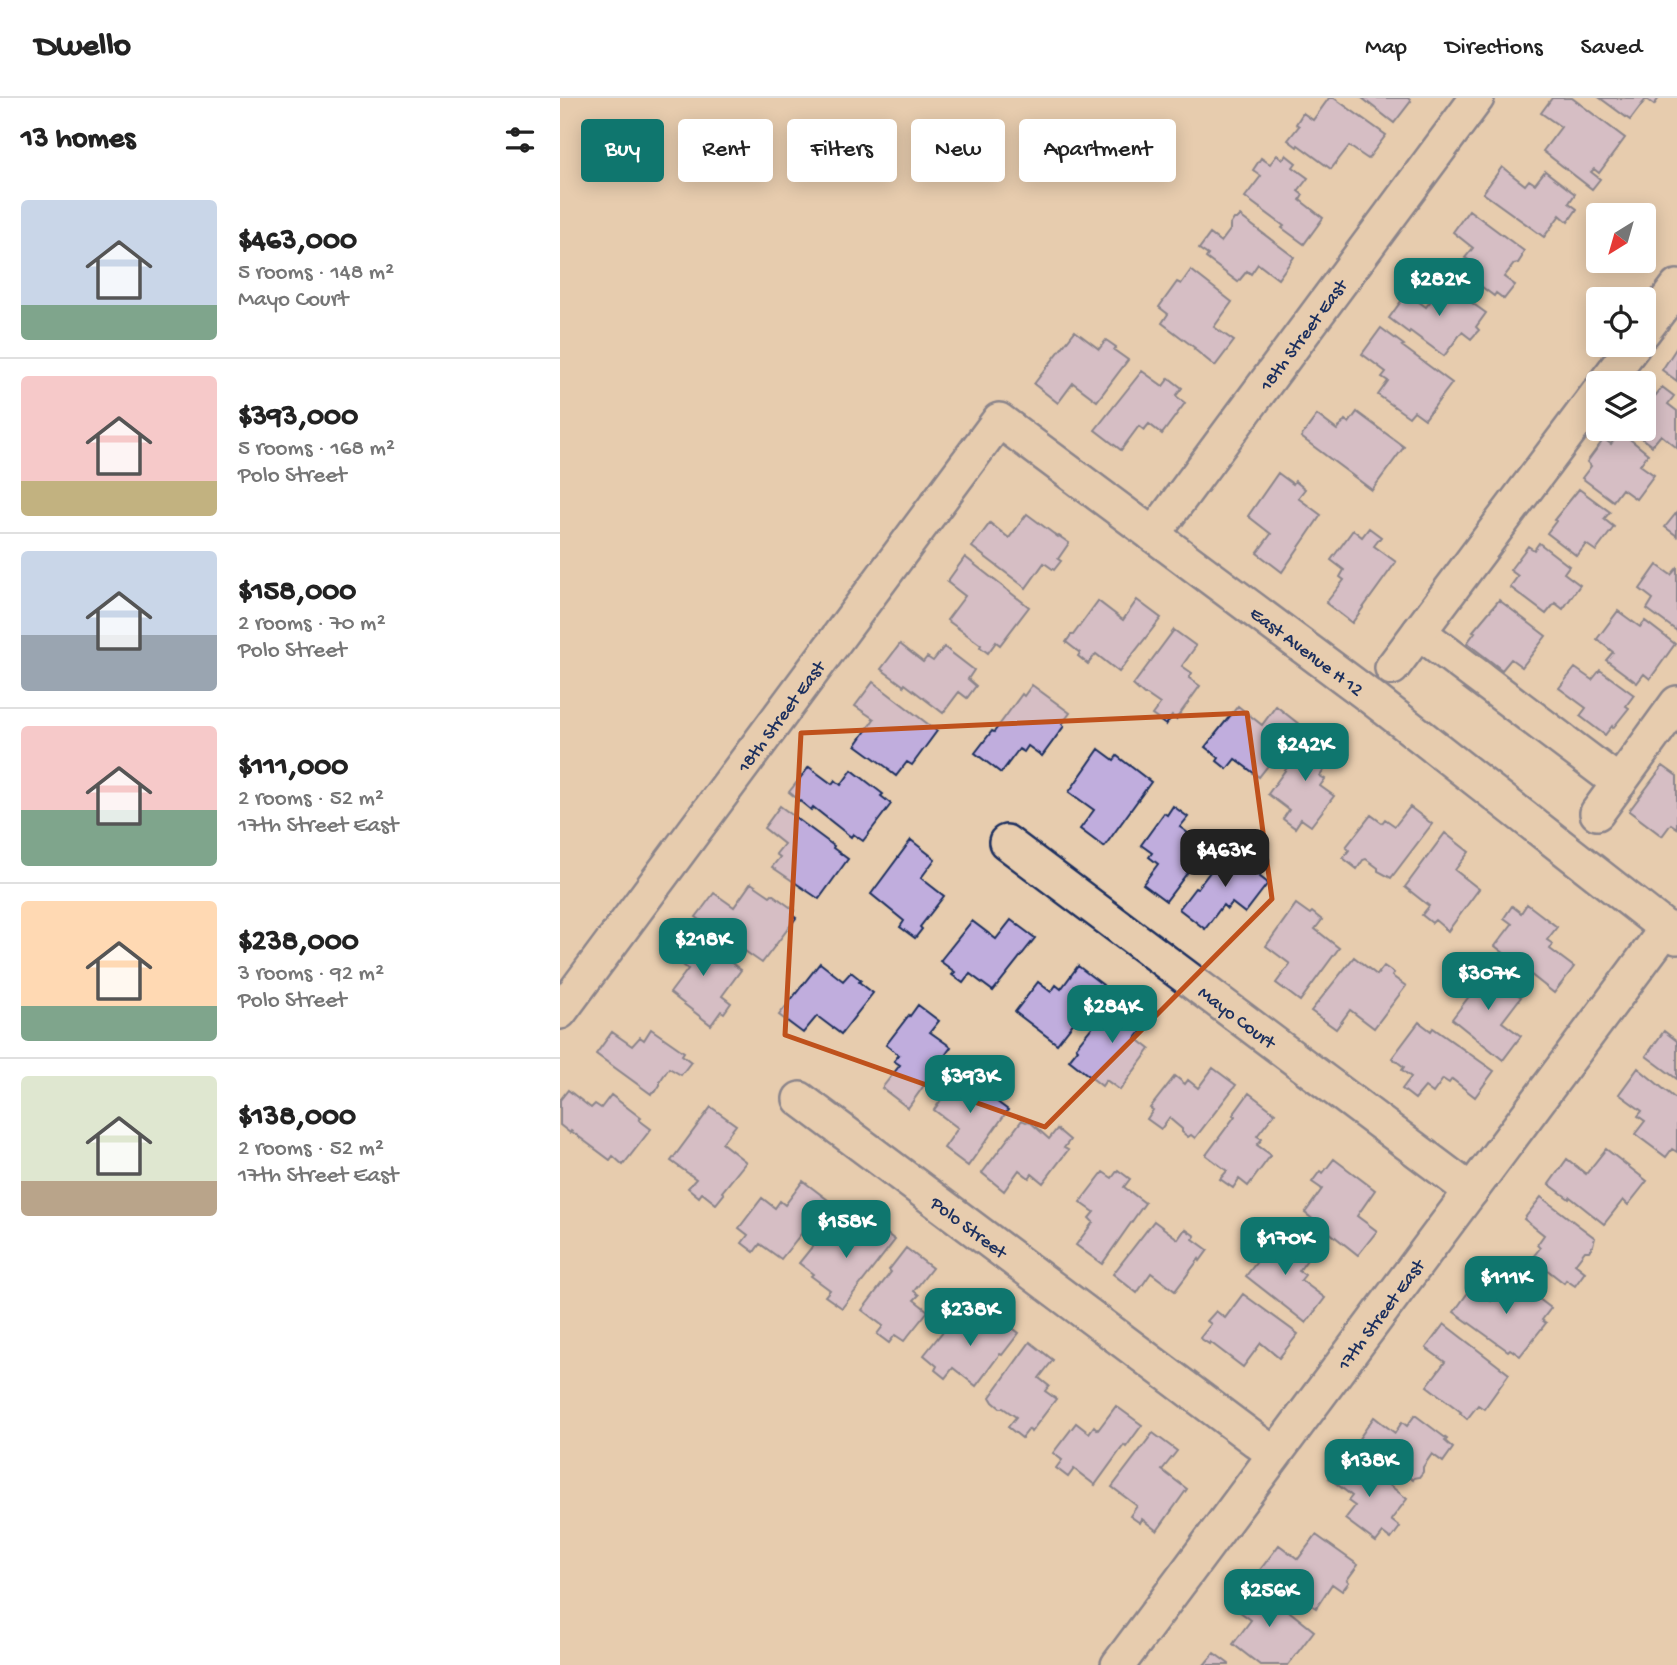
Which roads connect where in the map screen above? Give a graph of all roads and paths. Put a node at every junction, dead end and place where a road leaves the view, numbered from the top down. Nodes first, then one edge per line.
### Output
1 (1477, 98) edge
2 (1677, 287) edge
3 (1656, 315) edge
4 (1625, 357) edge
5 (1614, 371) edge
6 (1586, 409) edge
7 (999, 420) joint
8 (1153, 535) junction
9 (1419, 632) junction
10 (1392, 668) dead end
11 (1677, 703) edge
12 (1619, 783) junction
13 (1597, 813) dead end
14 (1006, 842) dead end
15 (1672, 933) edge
16 (560, 1012) edge
17 (800, 1100) dead end
18 (1471, 1191) junction
19 (1274, 1454) junction
20 (1118, 1665) edge

1 - 8 street, 18th Street East
2 - 3 street
4 - 5 street
6 - 9 street
7 - 8 street, East Avenue H 12
7 - 16 street, 18th Street East
8 - 15 street, East Avenue H 12
9 - 10 street
9 - 12 street
11 - 12 street
12 - 13 street
14 - 18 street, Mayo Court
15 - 18 street, 17th Street East
17 - 19 street, Polo Street
18 - 19 street, 17th Street East
19 - 20 street, 17th Street East

